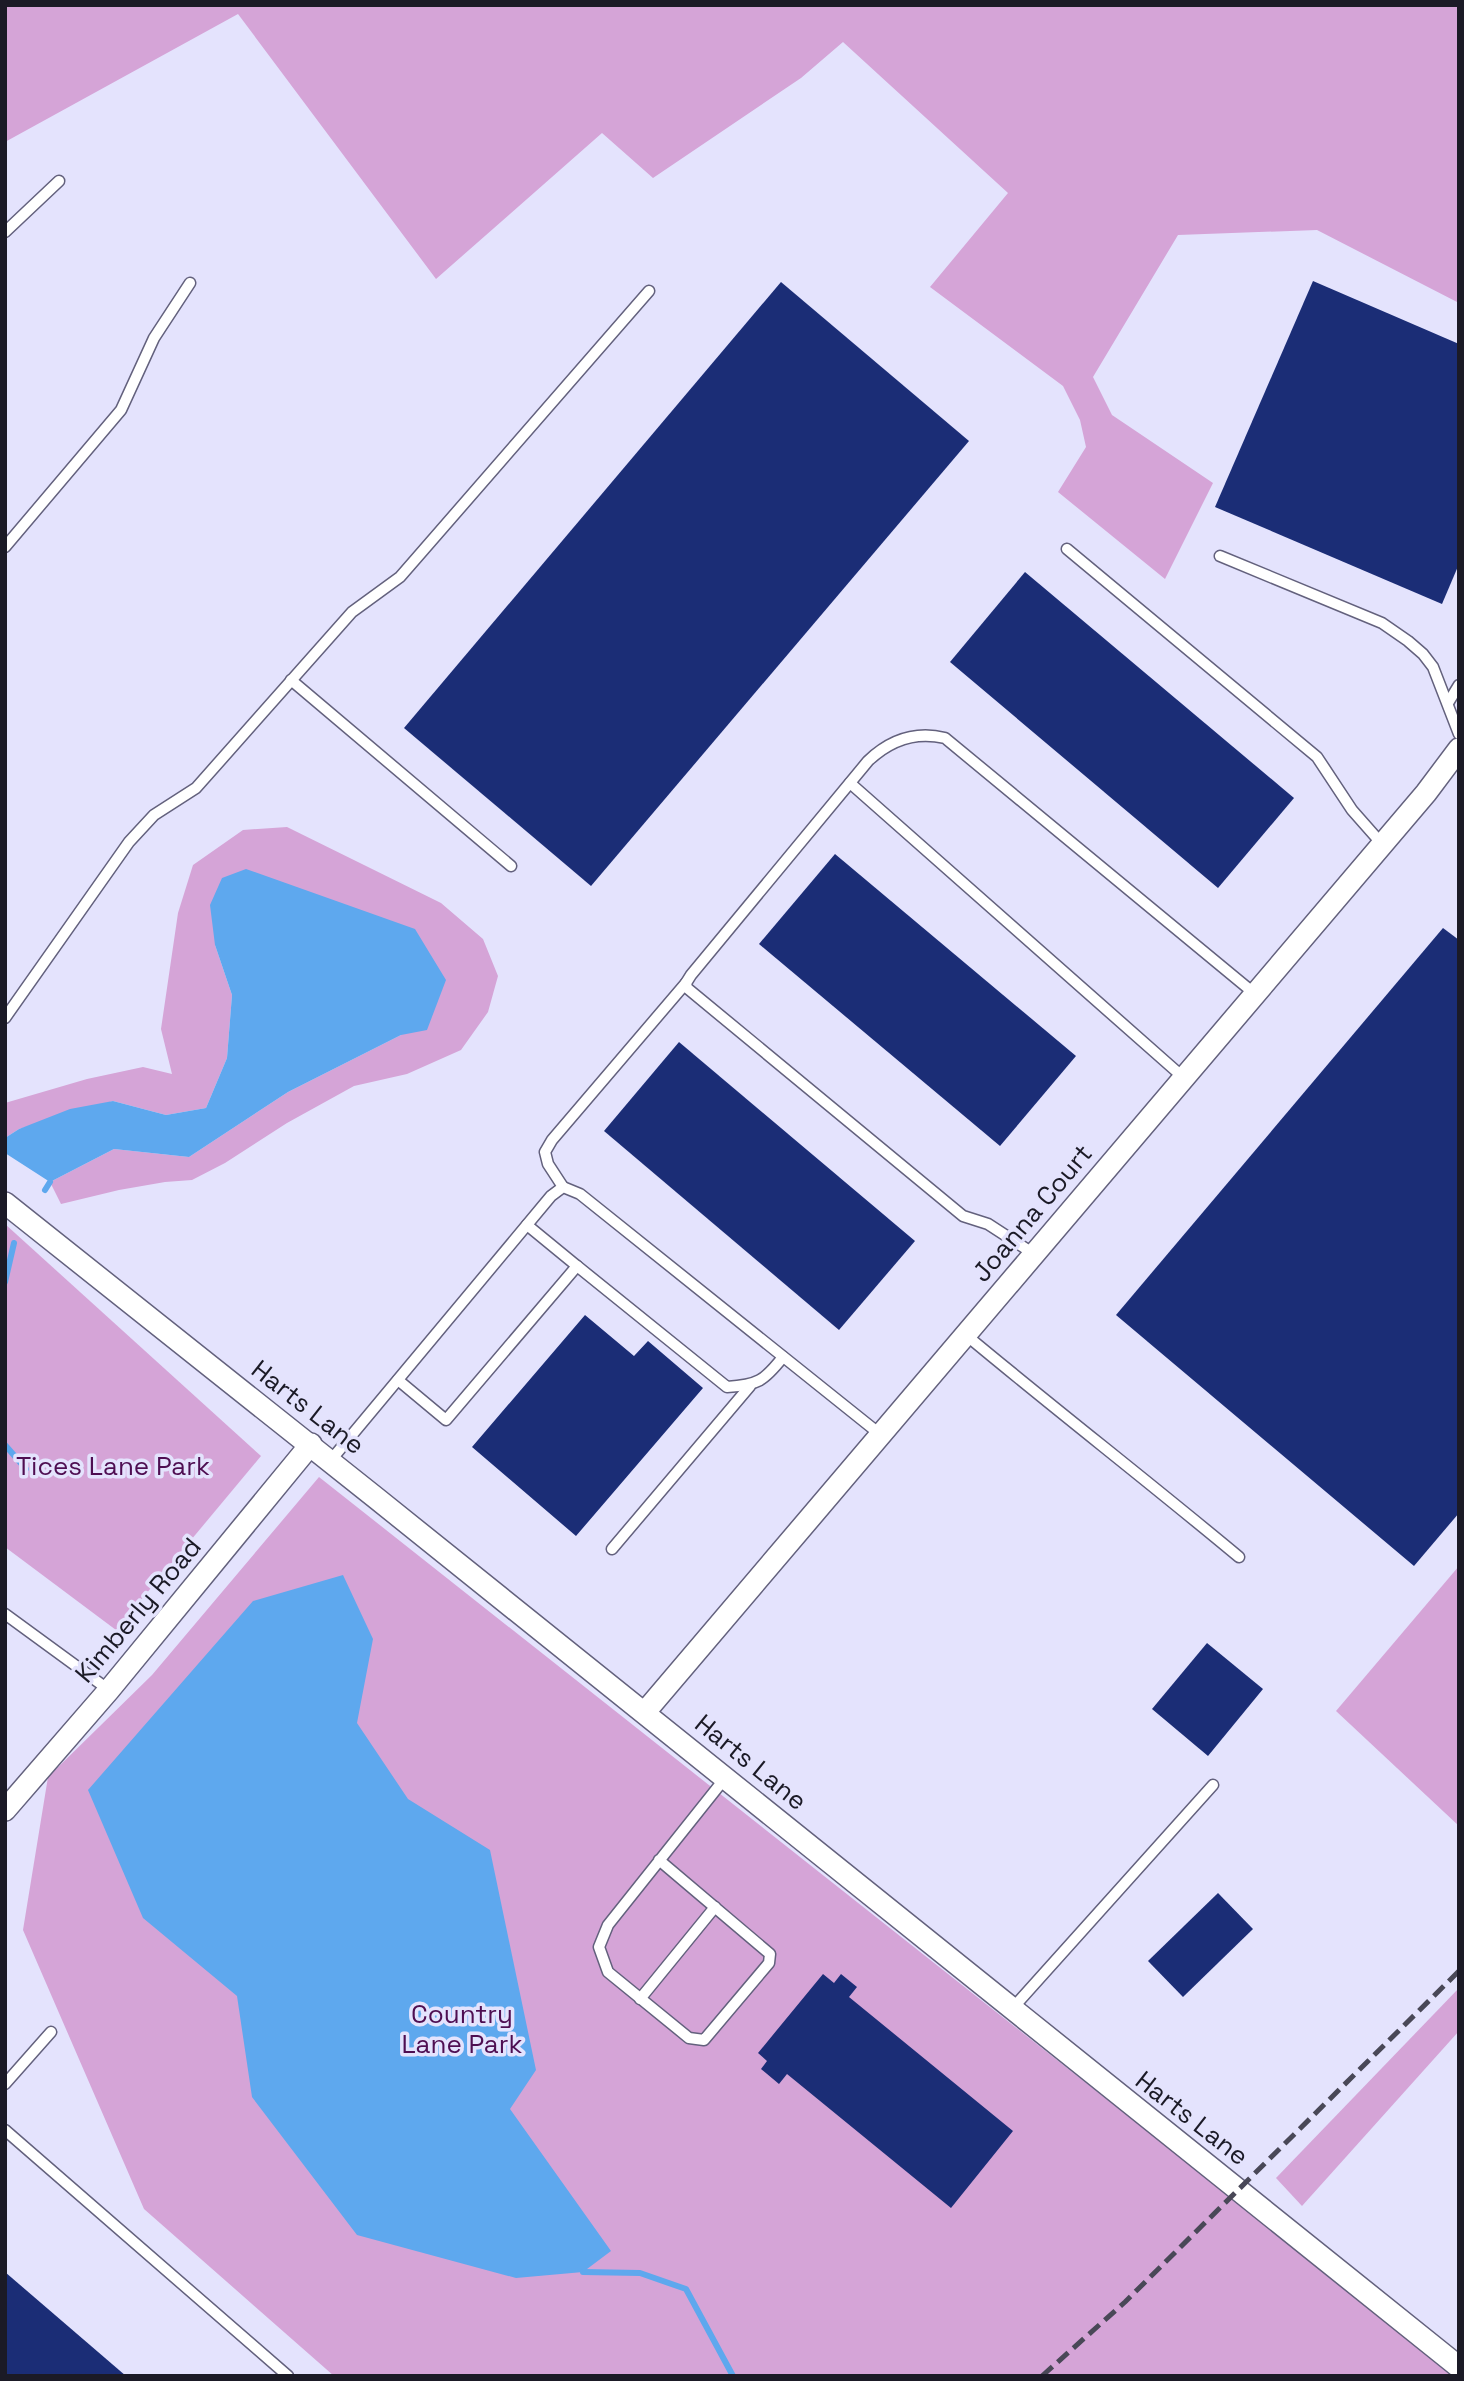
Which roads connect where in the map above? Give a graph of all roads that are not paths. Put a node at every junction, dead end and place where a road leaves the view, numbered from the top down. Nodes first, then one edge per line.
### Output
1 (59, 181) dead end
2 (5, 232) edge
3 (190, 283) dead end
4 (649, 291) dead end
5 (5, 547) edge
6 (1067, 550) dead end
7 (1220, 556) dead end
8 (291, 680) junction
9 (1459, 685) edge
10 (1448, 703) junction
11 (1459, 733) edge
12 (1457, 757) edge
13 (850, 783) junction
14 (1382, 844) junction
15 (511, 866) dead end
16 (686, 983) junction
17 (1255, 994) junction
18 (5, 1018) edge
19 (1184, 1078) junction
20 (563, 1187) junction
21 (5, 1203) edge
22 (527, 1225) junction
23 (1034, 1254) junction
24 (577, 1266) junction
25 (966, 1335) junction
26 (783, 1357) junction
27 (398, 1380) junction
28 (750, 1386) junction
29 (881, 1435) junction
30 (310, 1444) junction
31 (331, 1460) junction
32 (612, 1549) dead end
33 (1240, 1558) dead end
34 (5, 1614) edge
35 (109, 1690) junction
36 (645, 1712) junction
37 (726, 1777) junction
38 (1213, 1784) dead end
39 (5, 1810) edge
40 (659, 1860) junction
41 (715, 1907) junction
42 (640, 1998) junction
43 (1012, 2009) junction
44 (51, 2032) dead end
45 (5, 2084) edge
46 (5, 2130) edge
47 (1459, 2367) edge
48 (288, 2376) edge

1 - 2 lane
3 - 5 lane
4 - 8 lane
6 - 14 lane
7 - 10 lane
8 - 15 lane
8 - 18 lane
9 - 10 lane
10 - 11 lane
12 - 14 street, Joanna Court
13 - 16 lane
13 - 17 lane
13 - 19 lane
14 - 17 street, Joanna Court
16 - 20 lane
16 - 23 lane
17 - 19 street, Joanna Court
19 - 23 street, Joanna Court
20 - 22 lane
20 - 26 lane
21 - 30 street, Harts Lane
22 - 24 lane
22 - 27 lane
23 - 25 street, Joanna Court
24 - 27 lane
24 - 28 lane
25 - 29 street, Joanna Court
25 - 33 lane
26 - 28 lane
26 - 29 lane
27 - 31 lane
28 - 32 lane
29 - 36 street, Joanna Court
30 - 31 street, Harts Lane
30 - 35 street, Kimberly Road
31 - 36 street, Harts Lane
34 - 35 lane
35 - 39 street, Kimberly Road
36 - 37 street, Harts Lane
37 - 40 lane
37 - 43 street, Harts Lane
38 - 43 lane
40 - 41 lane
40 - 42 lane
41 - 42 lane
41 - 42 lane
43 - 47 street, Harts Lane
44 - 45 lane
46 - 48 lane

